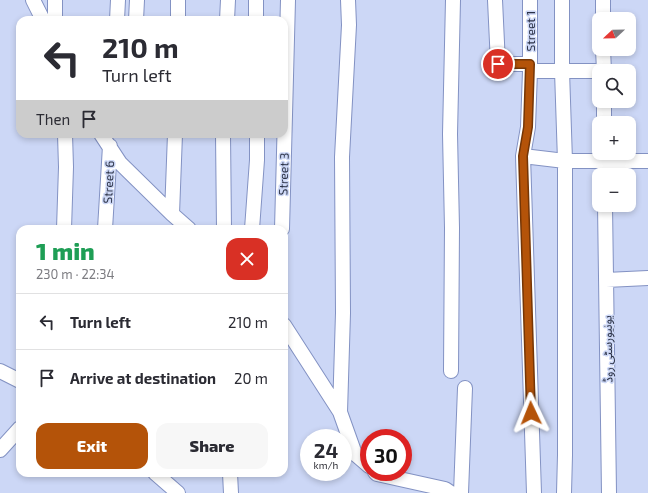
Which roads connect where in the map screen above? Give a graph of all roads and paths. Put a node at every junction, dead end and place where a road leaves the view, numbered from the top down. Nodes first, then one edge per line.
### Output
1 (33, 0) edge
2 (55, 0) edge
3 (118, 0) edge
4 (137, 0) edge
5 (178, 0) edge
6 (228, 0) edge
7 (256, 0) edge
8 (288, 0) edge
9 (348, 0) edge
10 (453, 0) edge
11 (495, 0) edge
12 (530, 0) edge
13 (562, 0) edge
14 (603, 0) edge
15 (603, 12) edge
16 (41, 16) edge
17 (55, 16) edge
18 (117, 16) edge
19 (136, 16) edge
20 (178, 16) edge
21 (227, 16) edge
22 (256, 16) edge
23 (288, 16) edge
24 (530, 68) junction
25 (562, 71) junction
26 (592, 72) edge
27 (65, 138) edge
28 (104, 138) edge
29 (111, 138) edge
30 (174, 138) edge
31 (223, 138) edge
32 (257, 138) edge
33 (284, 138) edge
34 (110, 148) junction
35 (523, 156) junction
36 (592, 158) edge
37 (636, 160) edge
38 (565, 161) junction
39 (648, 161) edge
40 (605, 212) edge
41 (172, 214) junction
42 (64, 225) edge
43 (105, 225) edge
44 (184, 225) edge
45 (224, 225) edge
46 (252, 225) edge
47 (282, 225) edge
48 (648, 278) edge
49 (606, 280) junction
50 (288, 331) edge
51 (0, 371) edge
52 (451, 371) dead end
53 (16, 379) edge
54 (465, 388) dead end
55 (340, 412) junction
56 (16, 432) edge
57 (0, 450) edge
58 (360, 458) edge
59 (160, 477) edge
60 (230, 477) edge
61 (409, 481) edge
62 (178, 493) edge
63 (231, 493) edge
64 (452, 493) edge
65 (461, 493) edge
66 (534, 493) edge
67 (564, 493) edge
68 (609, 493) edge

1 - 16 street
2 - 17 street
3 - 18 street
4 - 19 street
5 - 20 street
6 - 21 street
7 - 22 street
8 - 23 street, Street 3
9 - 55 street
10 - 52 street
11 - 24 street
12 - 24 street, Street 1
13 - 25 street
14 - 15 street
24 - 25 street
24 - 35 street, Street 1
25 - 26 street
25 - 38 street
27 - 42 street
28 - 34 street
29 - 34 street, Street 6
30 - 41 street
31 - 45 street
32 - 46 street
33 - 47 street, Street 3
34 - 41 street
34 - 43 street, Street 6
35 - 38 street
35 - 66 street, Street 1
36 - 38 street
37 - 39 street
38 - 67 street
40 - 49 street, یونیورسٹی روڈ
41 - 44 street
48 - 49 street
49 - 68 street, یونیورسٹی روڈ
50 - 55 street
51 - 53 street
54 - 65 street
55 - 58 street
56 - 57 street
59 - 62 street
60 - 63 street
61 - 64 street

